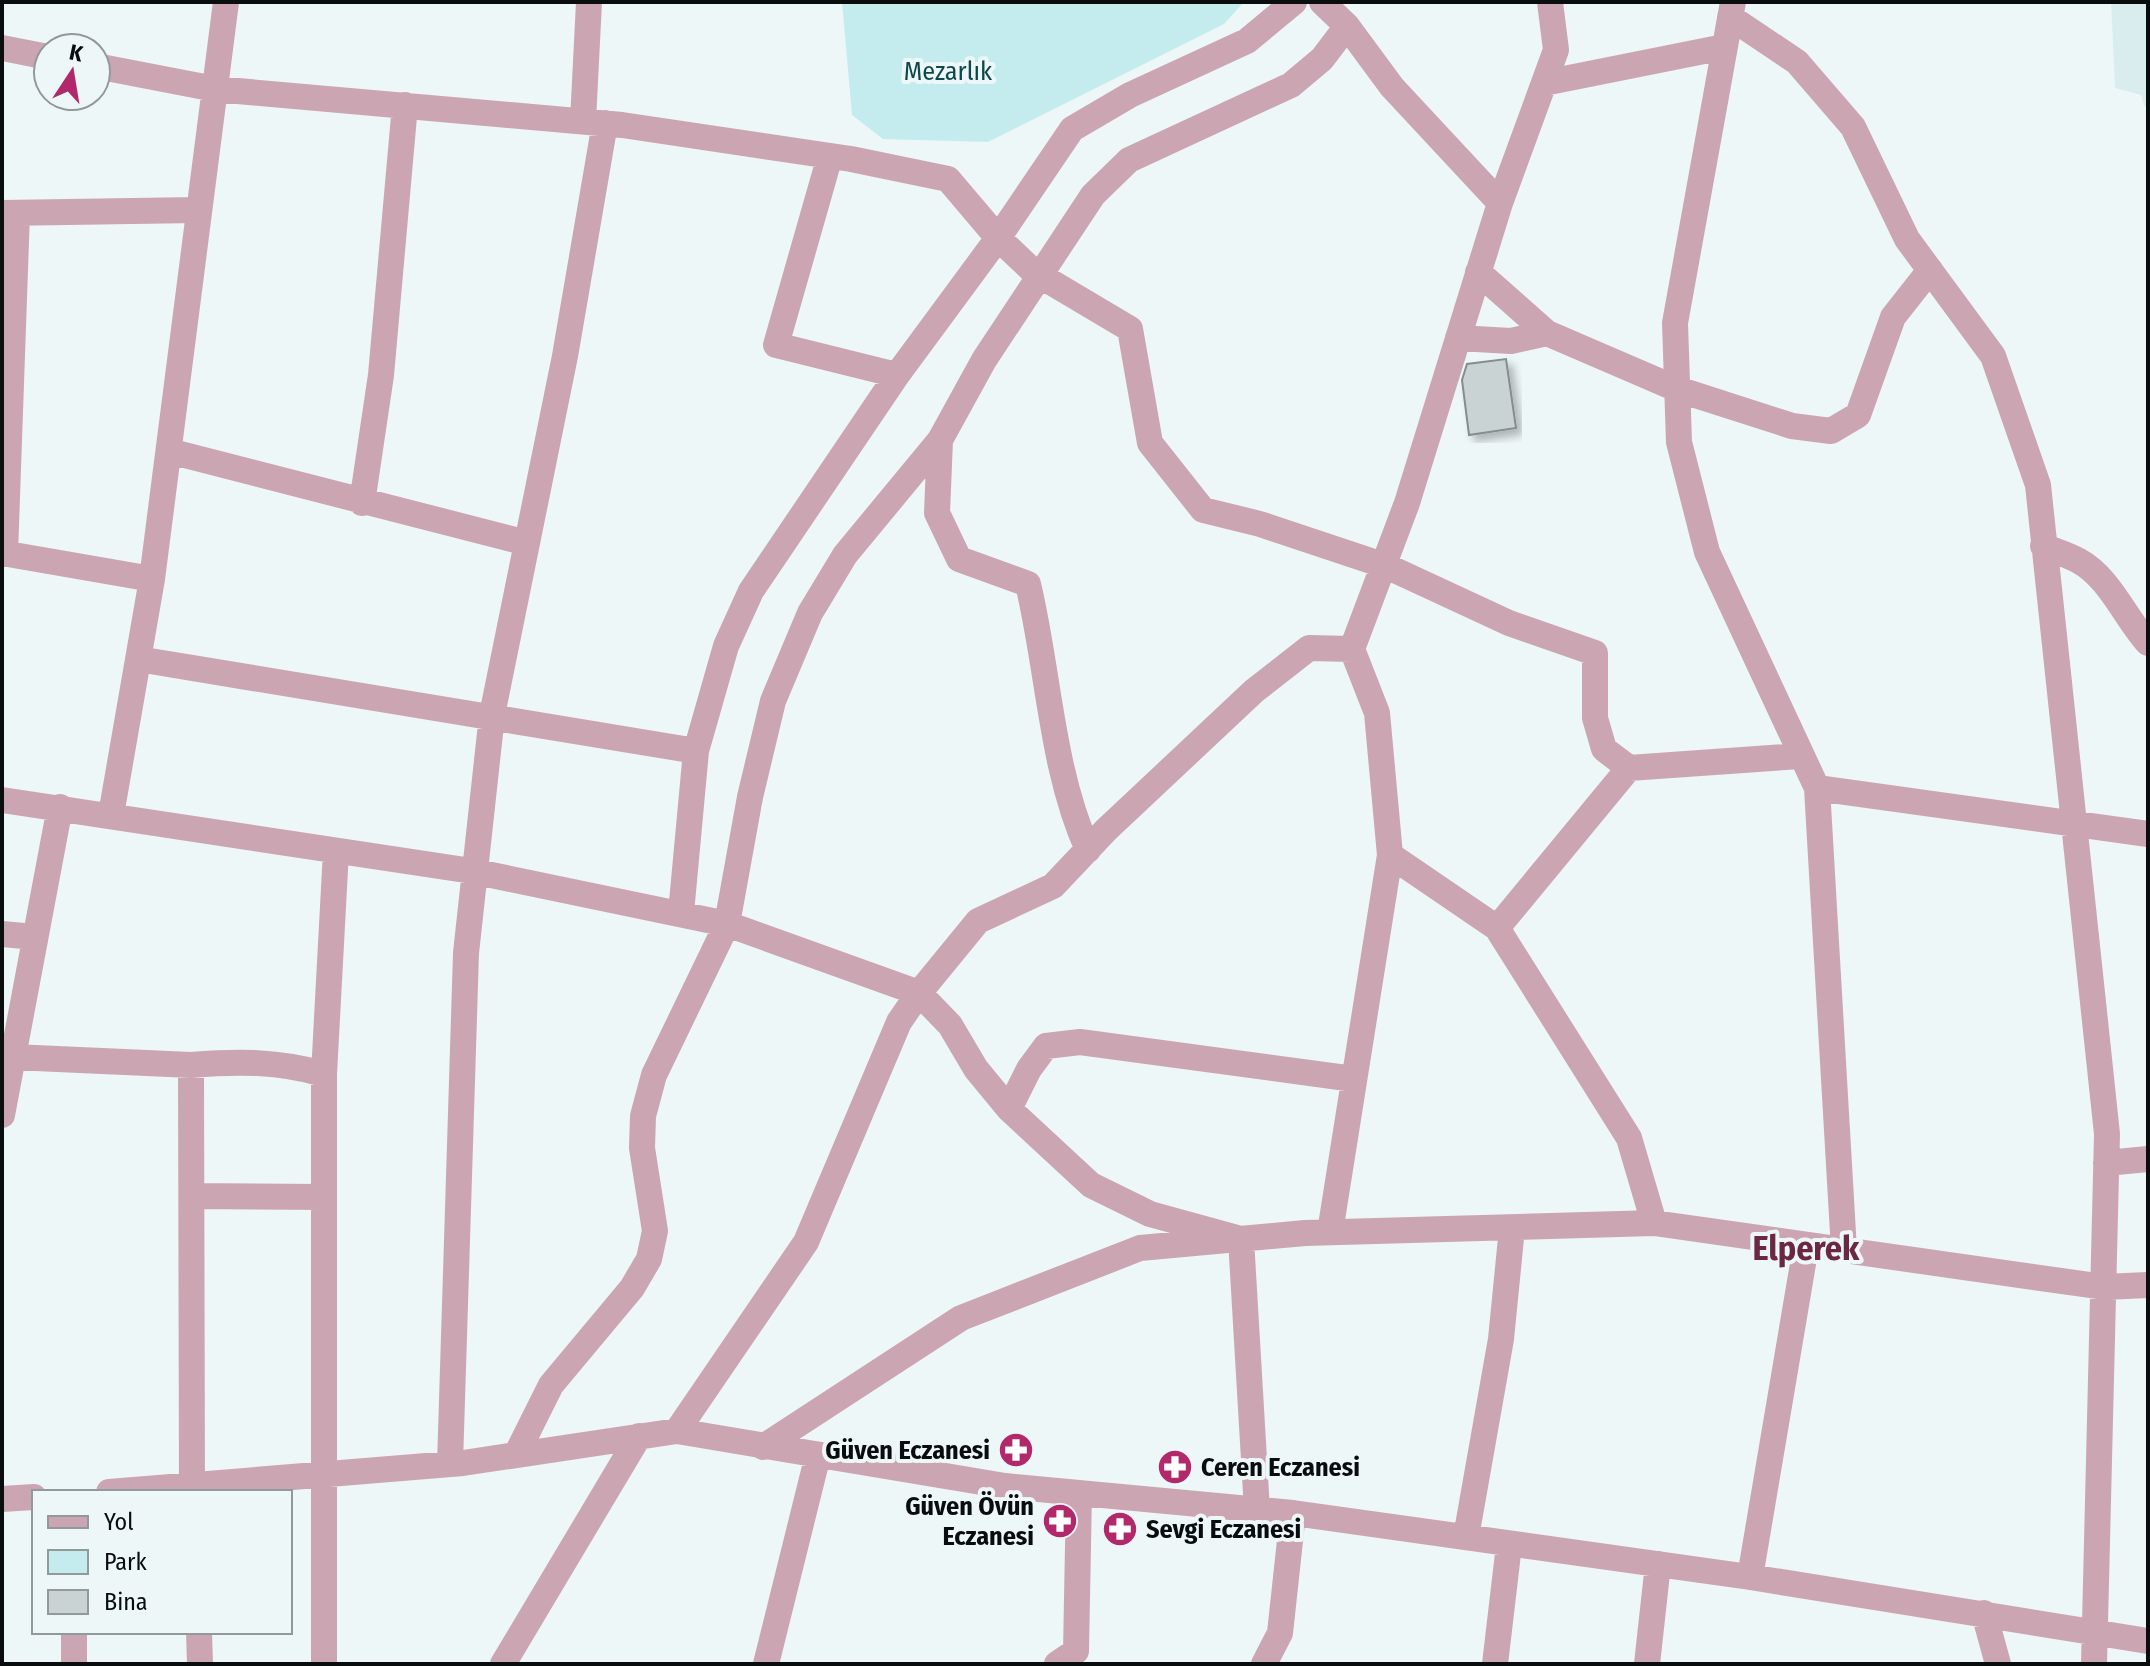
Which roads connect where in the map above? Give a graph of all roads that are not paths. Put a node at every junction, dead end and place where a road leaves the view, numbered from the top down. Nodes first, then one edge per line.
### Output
1 (226, 2) edge
2 (589, 2) edge
3 (1294, 2) edge
4 (1322, 2) edge
5 (1550, 2) edge
6 (1732, 9) edge
7 (1347, 26) junction
8 (1724, 47) junction
9 (2, 48) edge
10 (32, 54) edge
11 (112, 69) edge
12 (1544, 83) junction
13 (215, 89) junction
14 (405, 105) junction
15 (594, 122) junction
16 (830, 156) junction
17 (1500, 203) junction
18 (197, 210) junction
19 (10, 213) edge
20 (998, 238) junction
21 (1930, 270) junction
22 (1478, 272) junction
23 (1039, 275) junction
24 (1547, 333) junction
25 (1458, 338) junction
26 (897, 375) junction
27 (1677, 389) junction
28 (940, 440) junction
29 (169, 451) junction
30 (362, 503) junction
31 (527, 543) junction
32 (2043, 546) junction
33 (4, 554) edge
34 (1386, 566) junction
35 (152, 579) junction
36 (2148, 643) edge
37 (1352, 649) junction
38 (138, 659) junction
39 (492, 715) junction
40 (696, 751) junction
41 (1800, 756) junction
42 (1629, 768) junction
43 (1817, 788) junction
44 (2, 800) edge
45 (60, 807) junction
46 (111, 815) junction
47 (2071, 821) junction
48 (2148, 834) edge
49 (1088, 850) junction
50 (336, 851) junction
51 (1390, 855) junction
52 (472, 871) junction
53 (681, 913) junction
54 (727, 924) junction
55 (1497, 928) junction
56 (2, 934) edge
57 (35, 937) junction
58 (919, 993) junction
59 (13, 1057) junction
60 (191, 1065) junction
61 (324, 1074) junction
62 (1354, 1079) junction
63 (1009, 1109) junction
64 (2, 1115) edge
65 (2148, 1159) edge
66 (2106, 1163) junction
67 (192, 1196) junction
68 (323, 1197) junction
69 (1654, 1223) junction
70 (1512, 1228) junction
71 (1330, 1232) junction
72 (1241, 1239) junction
73 (1806, 1246) junction
74 (1844, 1250) junction
75 (2148, 1285) edge
76 (2104, 1287) junction
77 (677, 1431) junction
78 (639, 1436) junction
79 (763, 1447) junction
80 (516, 1455) junction
81 (818, 1455) junction
82 (450, 1464) junction
83 (322, 1475) junction
84 (192, 1489) edge
85 (164, 1490) edge
86 (1079, 1493) junction
87 (32, 1497) edge
88 (2, 1499) edge
89 (1257, 1510) junction
90 (1293, 1513) junction
91 (1466, 1537) junction
92 (1509, 1545) junction
93 (1658, 1564) junction
94 (1750, 1577) junction
95 (1984, 1613) junction
96 (2096, 1632) junction
97 (74, 1634) edge
98 (199, 1634) edge
99 (2148, 1641) edge
100 (74, 1664) edge
101 (200, 1664) edge
102 (324, 1664) edge
103 (503, 1664) edge
104 (766, 1664) edge
105 (1057, 1664) edge
106 (1264, 1664) edge
107 (1495, 1664) edge
108 (1647, 1664) edge
109 (1998, 1664) edge
110 (2094, 1664) edge

1 - 13 street
2 - 15 street
3 - 20 street
4 - 7 street
5 - 12 street
6 - 8 street
6 - 21 street
7 - 17 street
7 - 23 street
8 - 12 street
8 - 27 street
9 - 10 street
11 - 13 street
12 - 17 street
13 - 14 street
13 - 18 street
14 - 15 street
14 - 30 street
15 - 16 street
15 - 31 street
16 - 20 street
16 - 26 street
17 - 22 street
18 - 19 street
18 - 29 street
19 - 33 street
20 - 23 street
20 - 26 street
21 - 27 street
21 - 32 street
22 - 24 street
22 - 25 street
23 - 28 street
23 - 34 street
24 - 25 street
24 - 27 street
25 - 34 street
26 - 40 street
27 - 41 street
28 - 49 street
28 - 54 street
29 - 30 street
29 - 35 street
30 - 31 street
31 - 39 street
32 - 36 street
32 - 47 street
33 - 35 street
34 - 37 street
34 - 42 street
35 - 38 street
37 - 49 street
37 - 51 street
38 - 39 street
38 - 46 street
39 - 40 street
39 - 52 street
40 - 53 street
41 - 42 street
41 - 43 street
42 - 55 street
43 - 47 street
43 - 74 street
44 - 45 street
45 - 46 street
45 - 57 street
46 - 50 street
47 - 48 street
47 - 66 street
49 - 58 street
50 - 52 street
50 - 61 street
51 - 55 street
51 - 62 street
52 - 53 street
52 - 82 street
53 - 54 street
54 - 58 street
54 - 80 street
55 - 69 street
56 - 57 street
57 - 59 street
58 - 63 street
58 - 77 street
59 - 60 street
59 - 64 street
60 - 61 street
60 - 67 street
61 - 68 street
62 - 63 street
62 - 71 street
63 - 72 street
65 - 66 street
66 - 76 street
67 - 68 street
67 - 84 street
68 - 83 street
69 - 70 street
69 - 73 street
70 - 71 street
70 - 91 street
71 - 72 street
72 - 79 street
72 - 89 street
73 - 74 street
73 - 94 street
74 - 76 street
75 - 76 street
76 - 96 street
77 - 78 street
77 - 79 street
78 - 80 street
78 - 103 street
79 - 81 street
80 - 82 street
81 - 86 street
81 - 104 street
82 - 83 street
83 - 84 street
83 - 102 street
84 - 85 street
86 - 89 street
86 - 105 street
87 - 88 street
89 - 90 street
90 - 91 street
90 - 106 street
91 - 92 street
92 - 93 street
92 - 107 street
93 - 94 street
93 - 108 street
94 - 95 street
95 - 96 street
95 - 109 street
96 - 99 street
96 - 110 street
97 - 100 street
98 - 101 street

